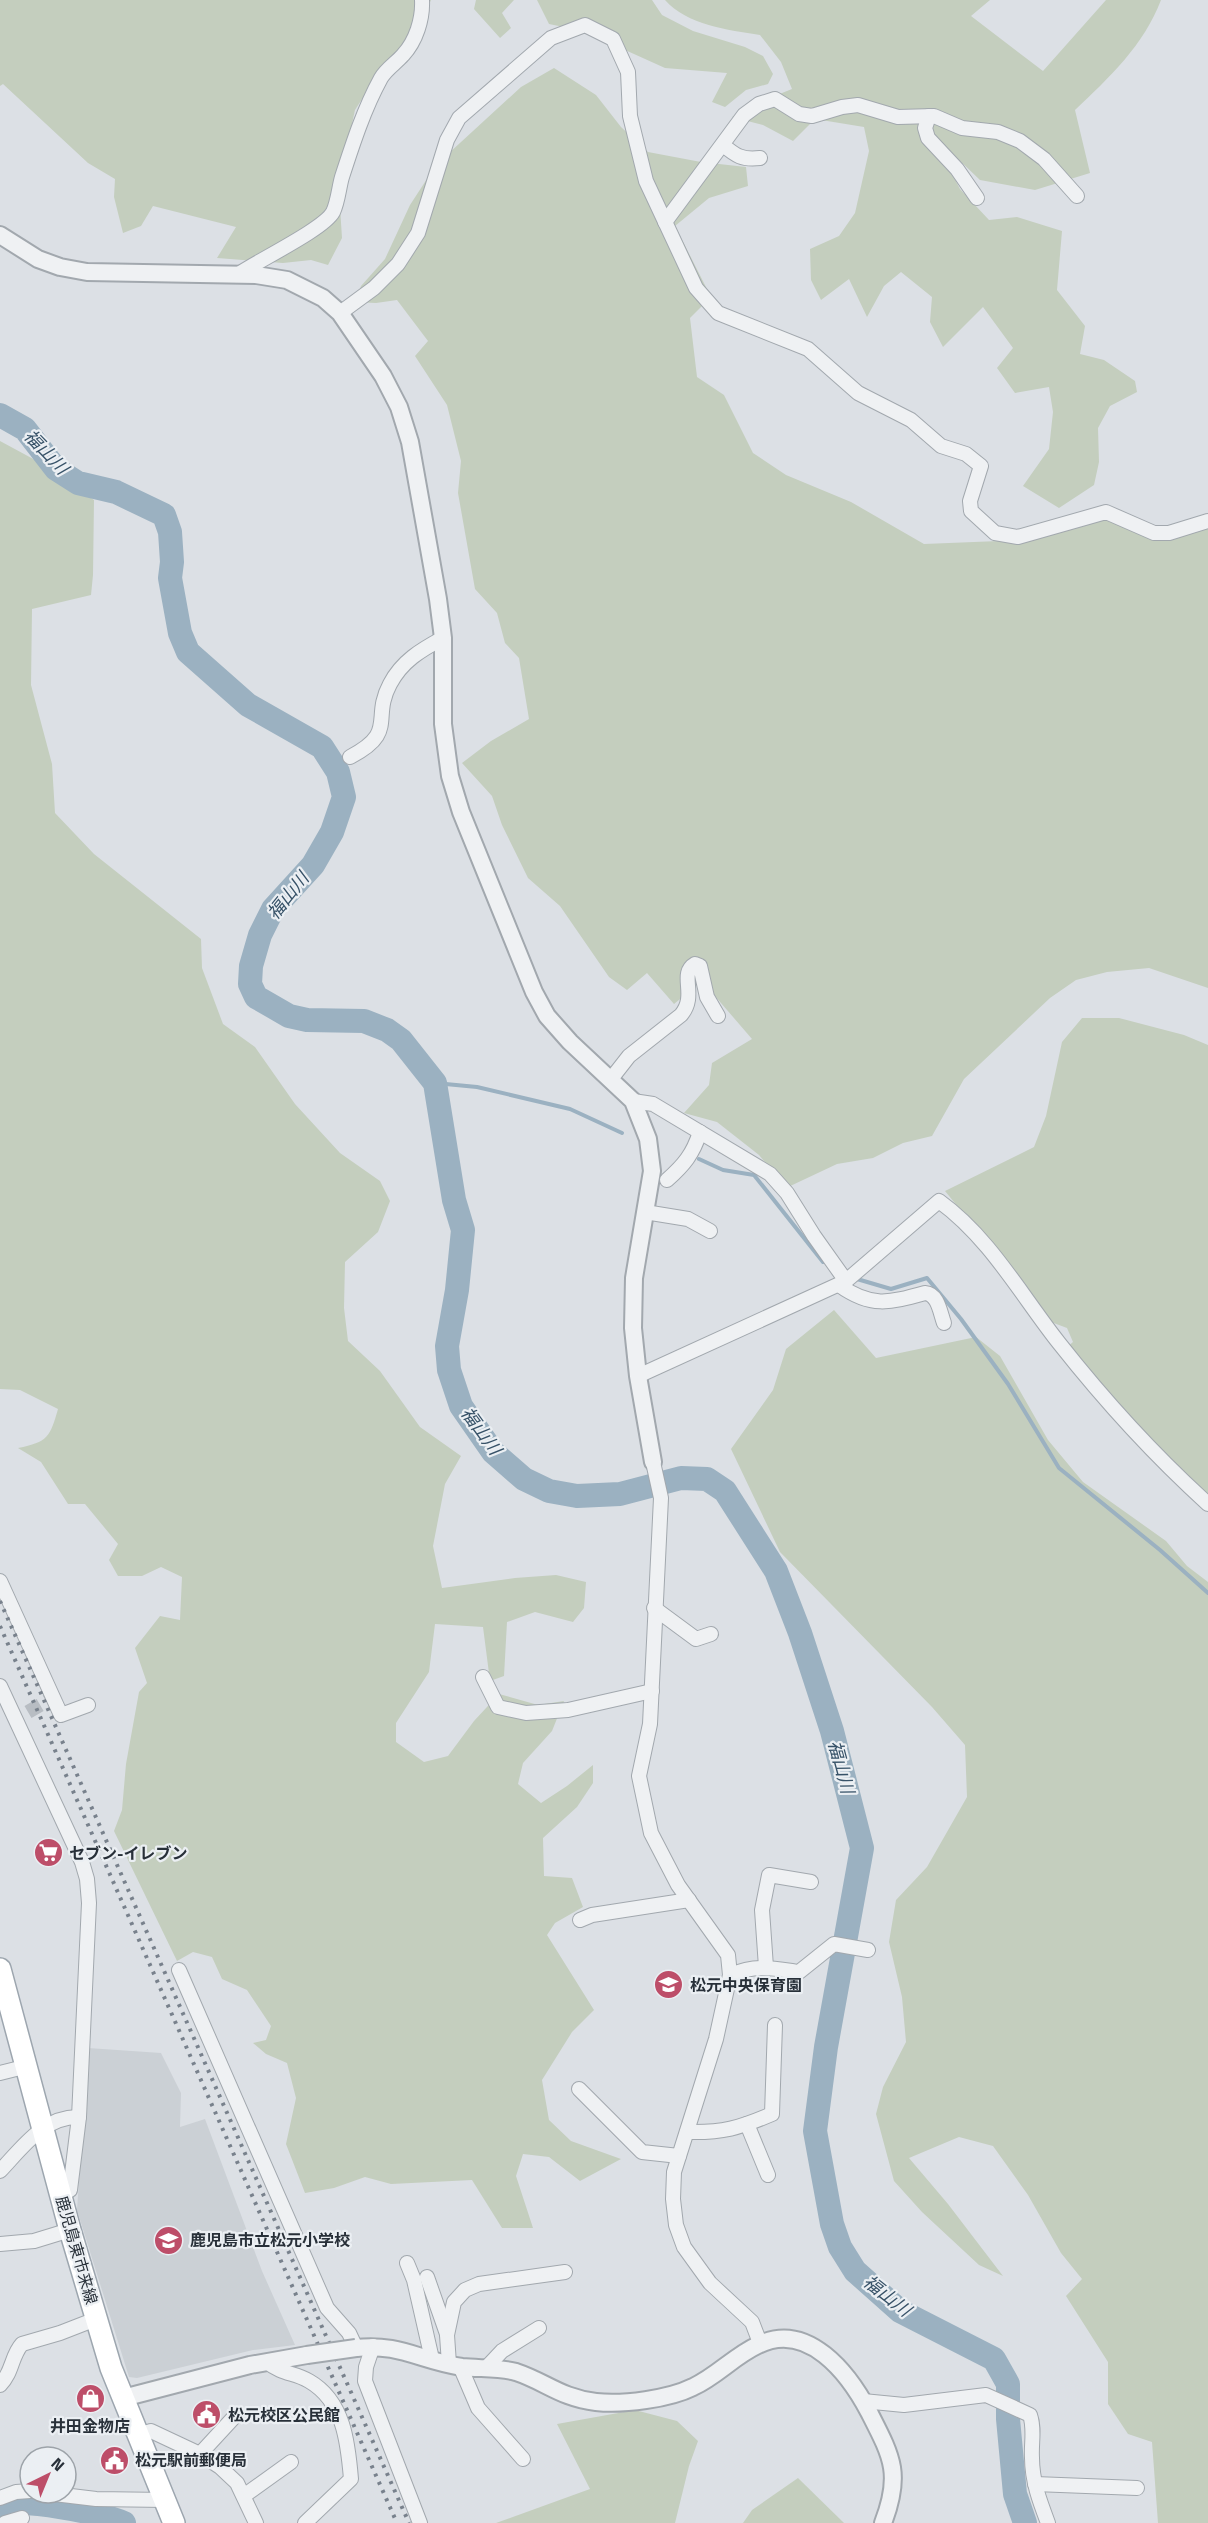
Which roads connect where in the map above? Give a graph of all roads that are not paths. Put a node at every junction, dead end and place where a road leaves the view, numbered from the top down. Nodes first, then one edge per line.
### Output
1 (422, 0) edge
2 (929, 116) junction
3 (723, 145) junction
4 (760, 158) dead end
5 (1077, 195) dead end
6 (977, 198) dead end
7 (665, 222) junction
8 (0, 235) edge
9 (237, 275) junction
10 (340, 313) junction
11 (1208, 521) edge
12 (442, 638) junction
13 (350, 757) dead end
14 (717, 1016) dead end
15 (611, 1079) junction
16 (633, 1101) junction
17 (700, 1132) junction
18 (667, 1180) dead end
19 (645, 1212) junction
20 (710, 1231) dead end
21 (842, 1283) junction
22 (944, 1323) dead end
23 (638, 1376) junction
24 (653, 1462) joint
25 (1208, 1503) edge
26 (0, 1581) edge
27 (654, 1608) junction
28 (711, 1634) dead end
29 (483, 1677) dead end
30 (0, 1686) edge
31 (652, 1691) junction
32 (88, 1706) dead end
33 (28, 1712) tunnel mouth
34 (15, 1718) junction
35 (811, 1882) dead end
36 (689, 1900) junction
37 (580, 1920) dead end
38 (868, 1950) dead end
39 (766, 1967) junction
40 (0, 1969) edge
41 (179, 1970) dead end
42 (730, 1975) junction
43 (775, 2025) dead end
44 (27, 2066) junction
45 (0, 2073) edge
46 (579, 2090) dead end
47 (79, 2117) junction
48 (747, 2124) junction
49 (44, 2127) junction
50 (687, 2132) junction
51 (679, 2156) junction
52 (0, 2170) edge
53 (768, 2175) dead end
54 (61, 2195) junction
55 (70, 2230) junction
56 (0, 2244) edge
57 (407, 2263) dead end
58 (565, 2272) dead end
59 (427, 2277) dead end
60 (96, 2319) junction
61 (539, 2328) dead end
62 (447, 2335) junction
63 (760, 2343) junction
64 (374, 2346) junction
65 (356, 2348) junction
66 (432, 2359) junction
67 (267, 2362) junction
68 (454, 2365) junction
69 (486, 2368) junction
70 (0, 2385) edge
71 (123, 2398) junction
72 (863, 2401) junction
73 (236, 2415) dead end
74 (137, 2435) junction
75 (200, 2454) junction
76 (523, 2459) dead end
77 (291, 2462) dead end
78 (1035, 2484) junction
79 (1137, 2488) dead end
80 (18, 2492) edge
81 (244, 2495) junction
82 (78, 2497) edge
83 (0, 2498) edge
84 (165, 2500) junction
85 (22, 2518) dead end
86 (4, 2523) edge
87 (174, 2523) edge
88 (256, 2523) edge
89 (305, 2523) edge
90 (420, 2523) edge
91 (883, 2523) edge
92 (1048, 2523) edge

1 - 9 street
2 - 3 street
2 - 5 street
2 - 6 street
3 - 4 street
3 - 7 street
7 - 10 street
7 - 11 street
8 - 9 street
9 - 10 street
10 - 12 street
12 - 13 street
12 - 15 street
14 - 15 street
15 - 16 street
16 - 17 street
16 - 19 street
17 - 18 street
17 - 21 street
19 - 20 street
19 - 23 street
21 - 22 street
21 - 23 street
21 - 25 street
23 - 24 street
24 - 27 street
26 - 32 street
27 - 28 street
27 - 31 street
29 - 31 street
30 - 34 street
31 - 36 street
33 - 34 street
34 - 47 street
35 - 39 street
36 - 37 street
36 - 42 street
38 - 39 street
39 - 42 street
40 - 44 main road, 鹿児島東市来線
41 - 65 street
42 - 50 street
43 - 48 street
44 - 45 street
44 - 49 main road, 鹿児島東市来線
46 - 51 street
47 - 49 street
47 - 54 street
48 - 50 street
48 - 53 street
49 - 52 street
49 - 54 main road, 鹿児島東市来線
50 - 51 street
51 - 63 street
54 - 55 main road, 鹿児島東市来線
55 - 56 street
55 - 60 main road, 鹿児島東市来線
57 - 66 street
58 - 62 street
59 - 62 street
60 - 70 street
60 - 71 main road, 鹿児島東市来線
61 - 69 street
62 - 68 street
63 - 69 street
63 - 72 street
64 - 65 street
64 - 66 street
64 - 90 street
65 - 67 street, bridge
66 - 68 street
67 - 71 street
67 - 89 street
68 - 69 street
68 - 76 street
71 - 74 main road, 鹿児島東市来線
72 - 78 street
72 - 91 street
73 - 75 street
74 - 75 street
74 - 84 main road, 鹿児島東市来線
75 - 81 street
77 - 81 street
78 - 79 street
78 - 92 street
80 - 83 street
81 - 88 street
82 - 84 street
84 - 87 main road, 鹿児島東市来線
85 - 86 street

